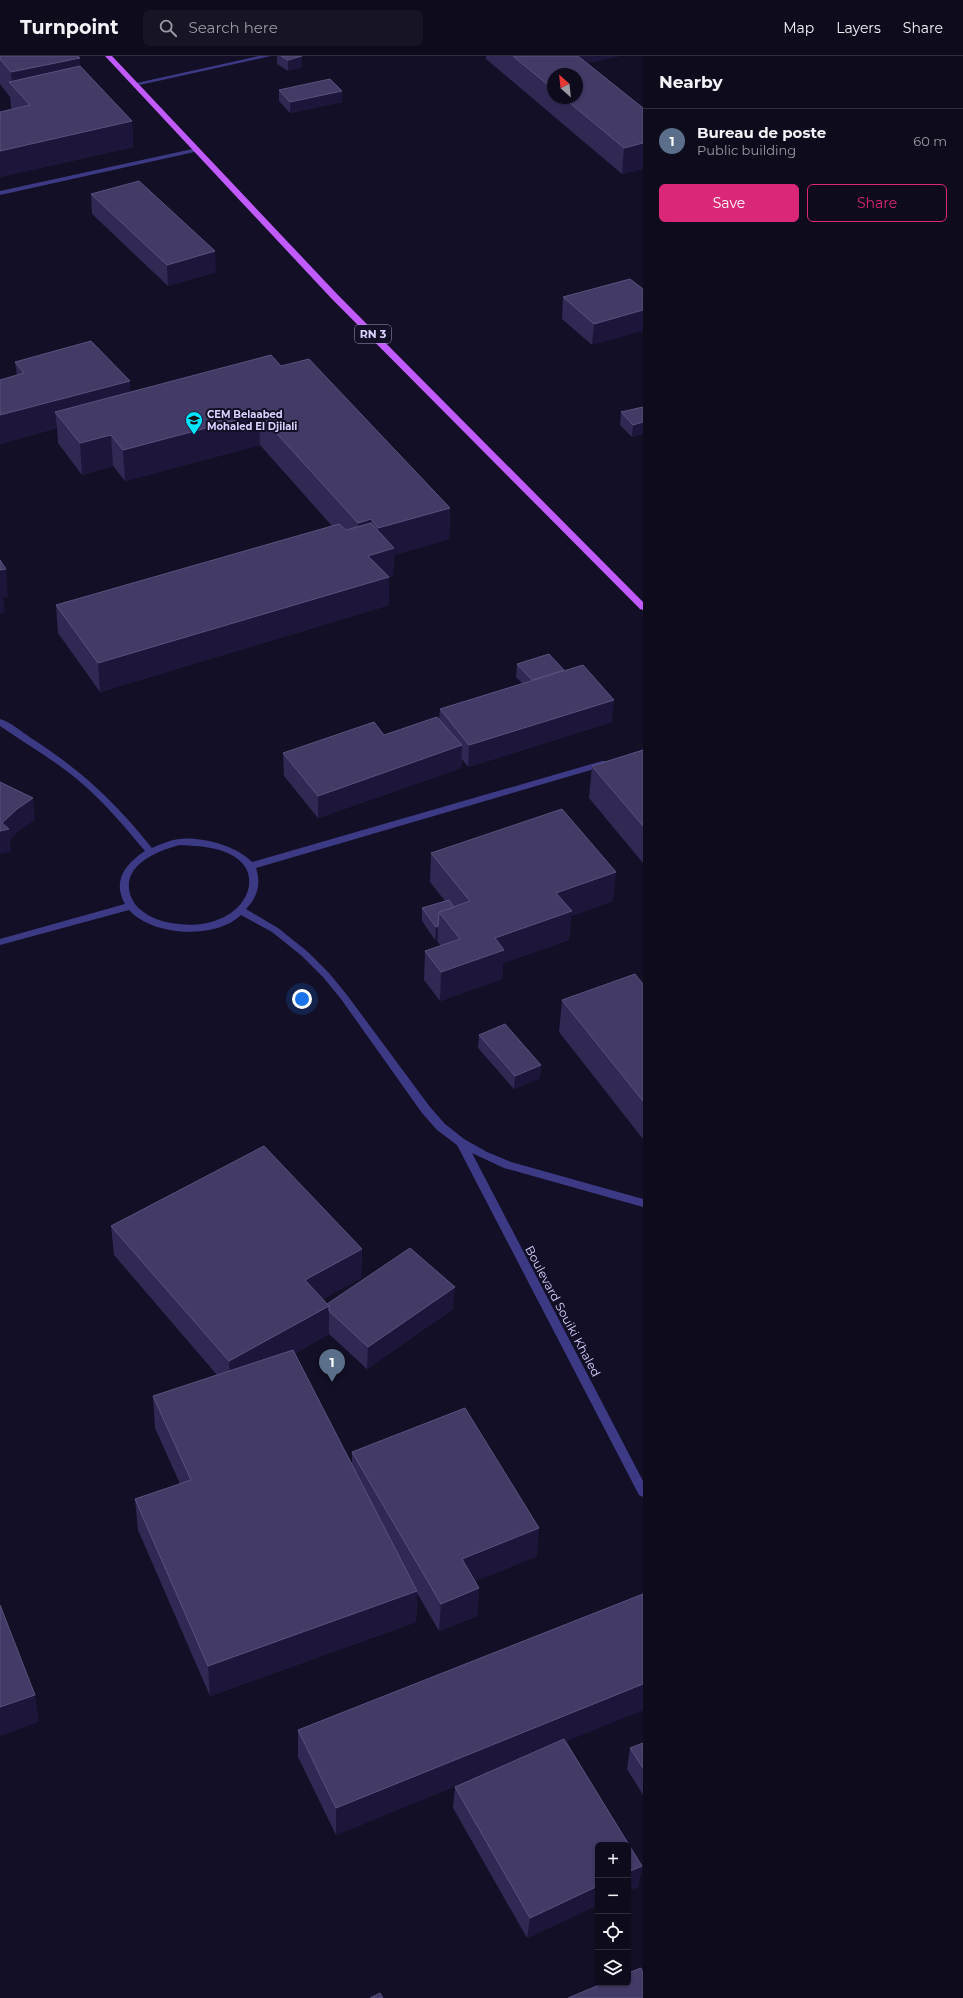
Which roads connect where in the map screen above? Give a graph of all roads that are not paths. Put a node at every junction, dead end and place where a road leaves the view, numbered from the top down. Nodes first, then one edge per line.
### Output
1 (108, 56) edge
2 (268, 56) edge
3 (135, 84) junction
4 (197, 150) junction
5 (0, 193) edge
6 (643, 607) edge
7 (0, 722) edge
8 (613, 760) edge
9 (150, 851) junction
10 (250, 866) junction
11 (130, 906) junction
12 (240, 910) junction
13 (0, 942) edge
14 (460, 1142) junction
15 (643, 1203) edge
16 (643, 1492) edge

1 - 3 main road, RN 3
2 - 3 street
3 - 4 main road, RN 3
4 - 5 street
4 - 6 main road, RN 3
7 - 9 street
8 - 10 street
9 - 10 street
9 - 11 street
10 - 12 street
11 - 12 street
11 - 13 street
12 - 14 street
14 - 15 street
14 - 16 street, Boulevard Souiki Khaled

